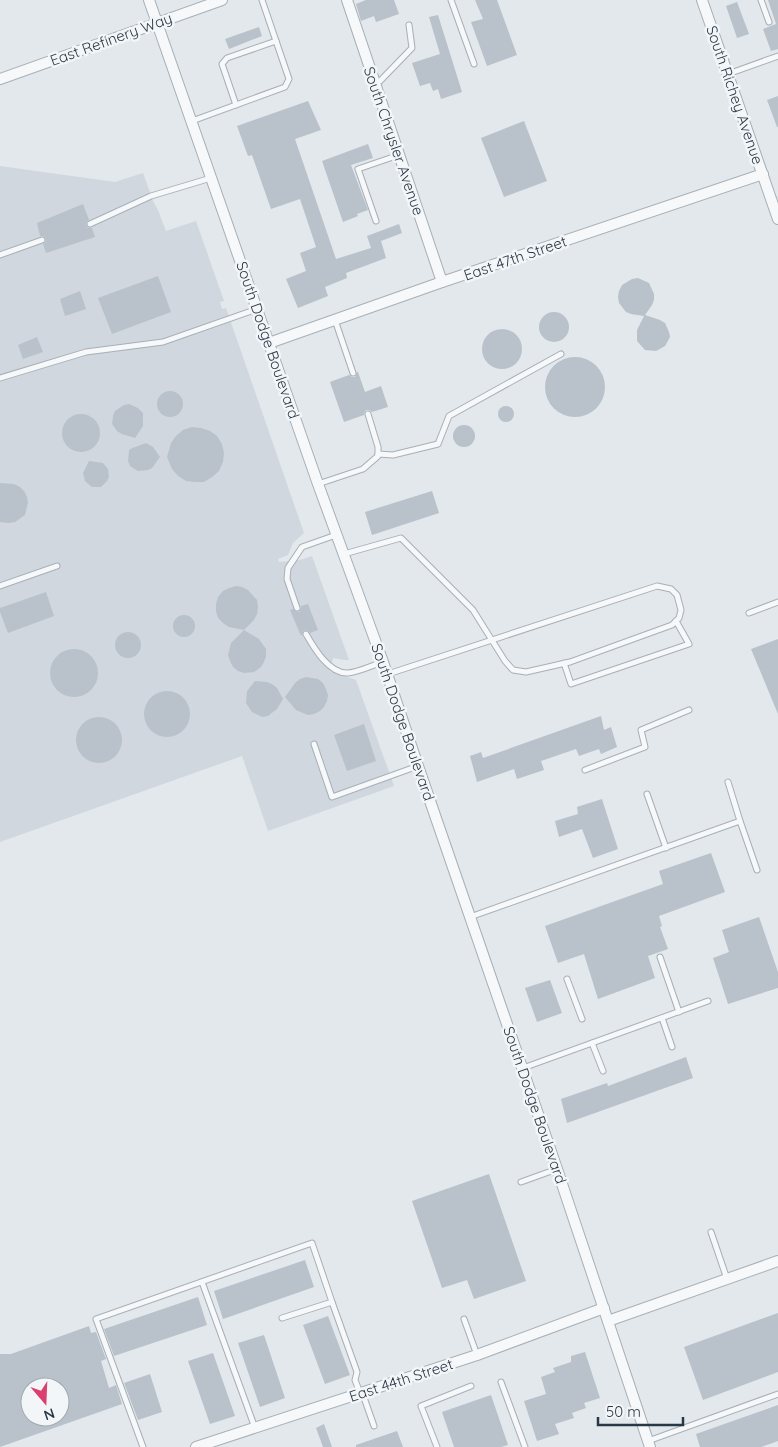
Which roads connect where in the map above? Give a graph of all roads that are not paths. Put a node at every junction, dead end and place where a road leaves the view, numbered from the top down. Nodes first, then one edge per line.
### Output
1 (149, 0) edge
2 (222, 0) edge
3 (262, 0) edge
4 (346, 0) edge
5 (451, 0) edge
6 (761, 0) edge
7 (704, 1) edge
8 (769, 22) dead end
9 (156, 24) junction
10 (408, 25) dead end
11 (276, 41) junction
12 (778, 56) edge
13 (474, 64) dead end
14 (728, 74) junction
15 (0, 79) edge
16 (374, 84) junction
17 (236, 105) junction
18 (192, 120) junction
19 (399, 155) junction
20 (762, 174) junction
21 (211, 178) junction
22 (778, 219) edge
23 (376, 221) dead end
24 (90, 224) dead end
25 (42, 240) dead end
26 (0, 255) edge
27 (442, 282) junction
28 (257, 309) junction
29 (335, 320) junction
30 (269, 343) junction
31 (561, 354) dead end
32 (353, 373) dead end
33 (0, 378) edge
34 (368, 414) dead end
35 (378, 454) junction
36 (318, 484) junction
37 (337, 534) junction
38 (343, 554) junction
39 (57, 566) dead end
40 (0, 586) edge
41 (778, 602) edge
42 (297, 608) dead end
43 (749, 613) dead end
44 (676, 621) junction
45 (306, 634) dead end
46 (492, 640) junction
47 (383, 662) junction
48 (564, 663) junction
49 (388, 674) junction
50 (689, 710) dead end
51 (314, 744) dead end
52 (418, 766) junction
53 (585, 770) dead end
54 (728, 782) dead end
55 (647, 794) dead end
56 (740, 821) junction
57 (666, 848) junction
58 (757, 870) dead end
59 (470, 917) junction
60 (660, 957) dead end
61 (567, 979) dead end
62 (708, 1002) dead end
63 (679, 1012) junction
64 (582, 1018) dead end
65 (662, 1018) junction
66 (592, 1043) junction
67 (672, 1047) dead end
68 (522, 1068) junction
69 (603, 1071) dead end
70 (557, 1169) junction
71 (521, 1182) dead end
72 (711, 1232) dead end
73 (778, 1261) edge
74 (727, 1279) junction
75 (202, 1282) junction
76 (332, 1302) junction
77 (604, 1308) junction
78 (282, 1318) dead end
79 (464, 1319) dead end
80 (608, 1321) junction
81 (477, 1355) junction
82 (501, 1382) dead end
83 (471, 1386) dead end
84 (361, 1393) junction
85 (778, 1394) edge
86 (374, 1426) dead end
87 (255, 1428) junction
88 (649, 1444) edge
89 (211, 1445) edge
90 (143, 1447) edge
91 (196, 1447) edge
92 (437, 1447) edge
93 (525, 1447) edge

1 - 9 street, South Dodge Boulevard
2 - 9 street, East Refinery Way
3 - 11 lane
4 - 16 street, South Chrysler Avenue
5 - 13 lane
6 - 8 lane
7 - 14 street, South Richey Avenue
9 - 15 street, East Refinery Way
9 - 18 street, South Dodge Boulevard
10 - 16 lane
11 - 17 lane
11 - 17 lane
12 - 14 lane
14 - 20 street, South Richey Avenue
16 - 19 street, South Chrysler Avenue
17 - 18 lane
18 - 21 street, South Dodge Boulevard
19 - 23 lane
19 - 27 street, South Chrysler Avenue
20 - 22 street, South Richey Avenue
20 - 27 street, East 47th Street
21 - 24 lane
21 - 28 street, South Dodge Boulevard
25 - 26 lane
27 - 29 street, East 47th Street
28 - 30 street, South Dodge Boulevard
28 - 33 lane
29 - 30 street, East 47th Street
29 - 32 lane
30 - 36 street, South Dodge Boulevard
31 - 35 lane
34 - 35 lane
35 - 36 lane
36 - 37 street, South Dodge Boulevard
37 - 38 street, South Dodge Boulevard
37 - 42 lane
38 - 46 lane
38 - 47 street, South Dodge Boulevard
39 - 40 lane
41 - 43 lane
44 - 46 lane
44 - 48 lane
44 - 48 lane
45 - 47 lane
46 - 48 lane
46 - 49 lane
47 - 49 street, South Dodge Boulevard
49 - 52 street, South Dodge Boulevard
50 - 53 lane
51 - 52 lane
52 - 59 street, South Dodge Boulevard
54 - 56 lane
55 - 57 lane
56 - 57 lane
56 - 58 lane
57 - 59 lane
59 - 68 street, South Dodge Boulevard
60 - 63 lane
61 - 64 lane
62 - 63 lane
63 - 65 lane
65 - 66 lane
65 - 67 lane
66 - 68 lane
66 - 69 lane
68 - 70 street, South Dodge Boulevard
70 - 71 lane
70 - 77 street, South Dodge Boulevard
72 - 74 lane
73 - 74 street
74 - 80 street
75 - 76 lane
75 - 87 lane
75 - 90 lane
76 - 78 lane
76 - 84 lane
77 - 80 street, South Dodge Boulevard
77 - 81 street, East 44th Street
79 - 81 lane
80 - 88 street, South Dodge Boulevard
81 - 84 street, East 44th Street
82 - 93 lane
83 - 92 lane
84 - 86 lane
84 - 87 street, East 44th Street
85 - 88 lane
87 - 89 street, East 44th Street
89 - 91 street, East 44th Street

